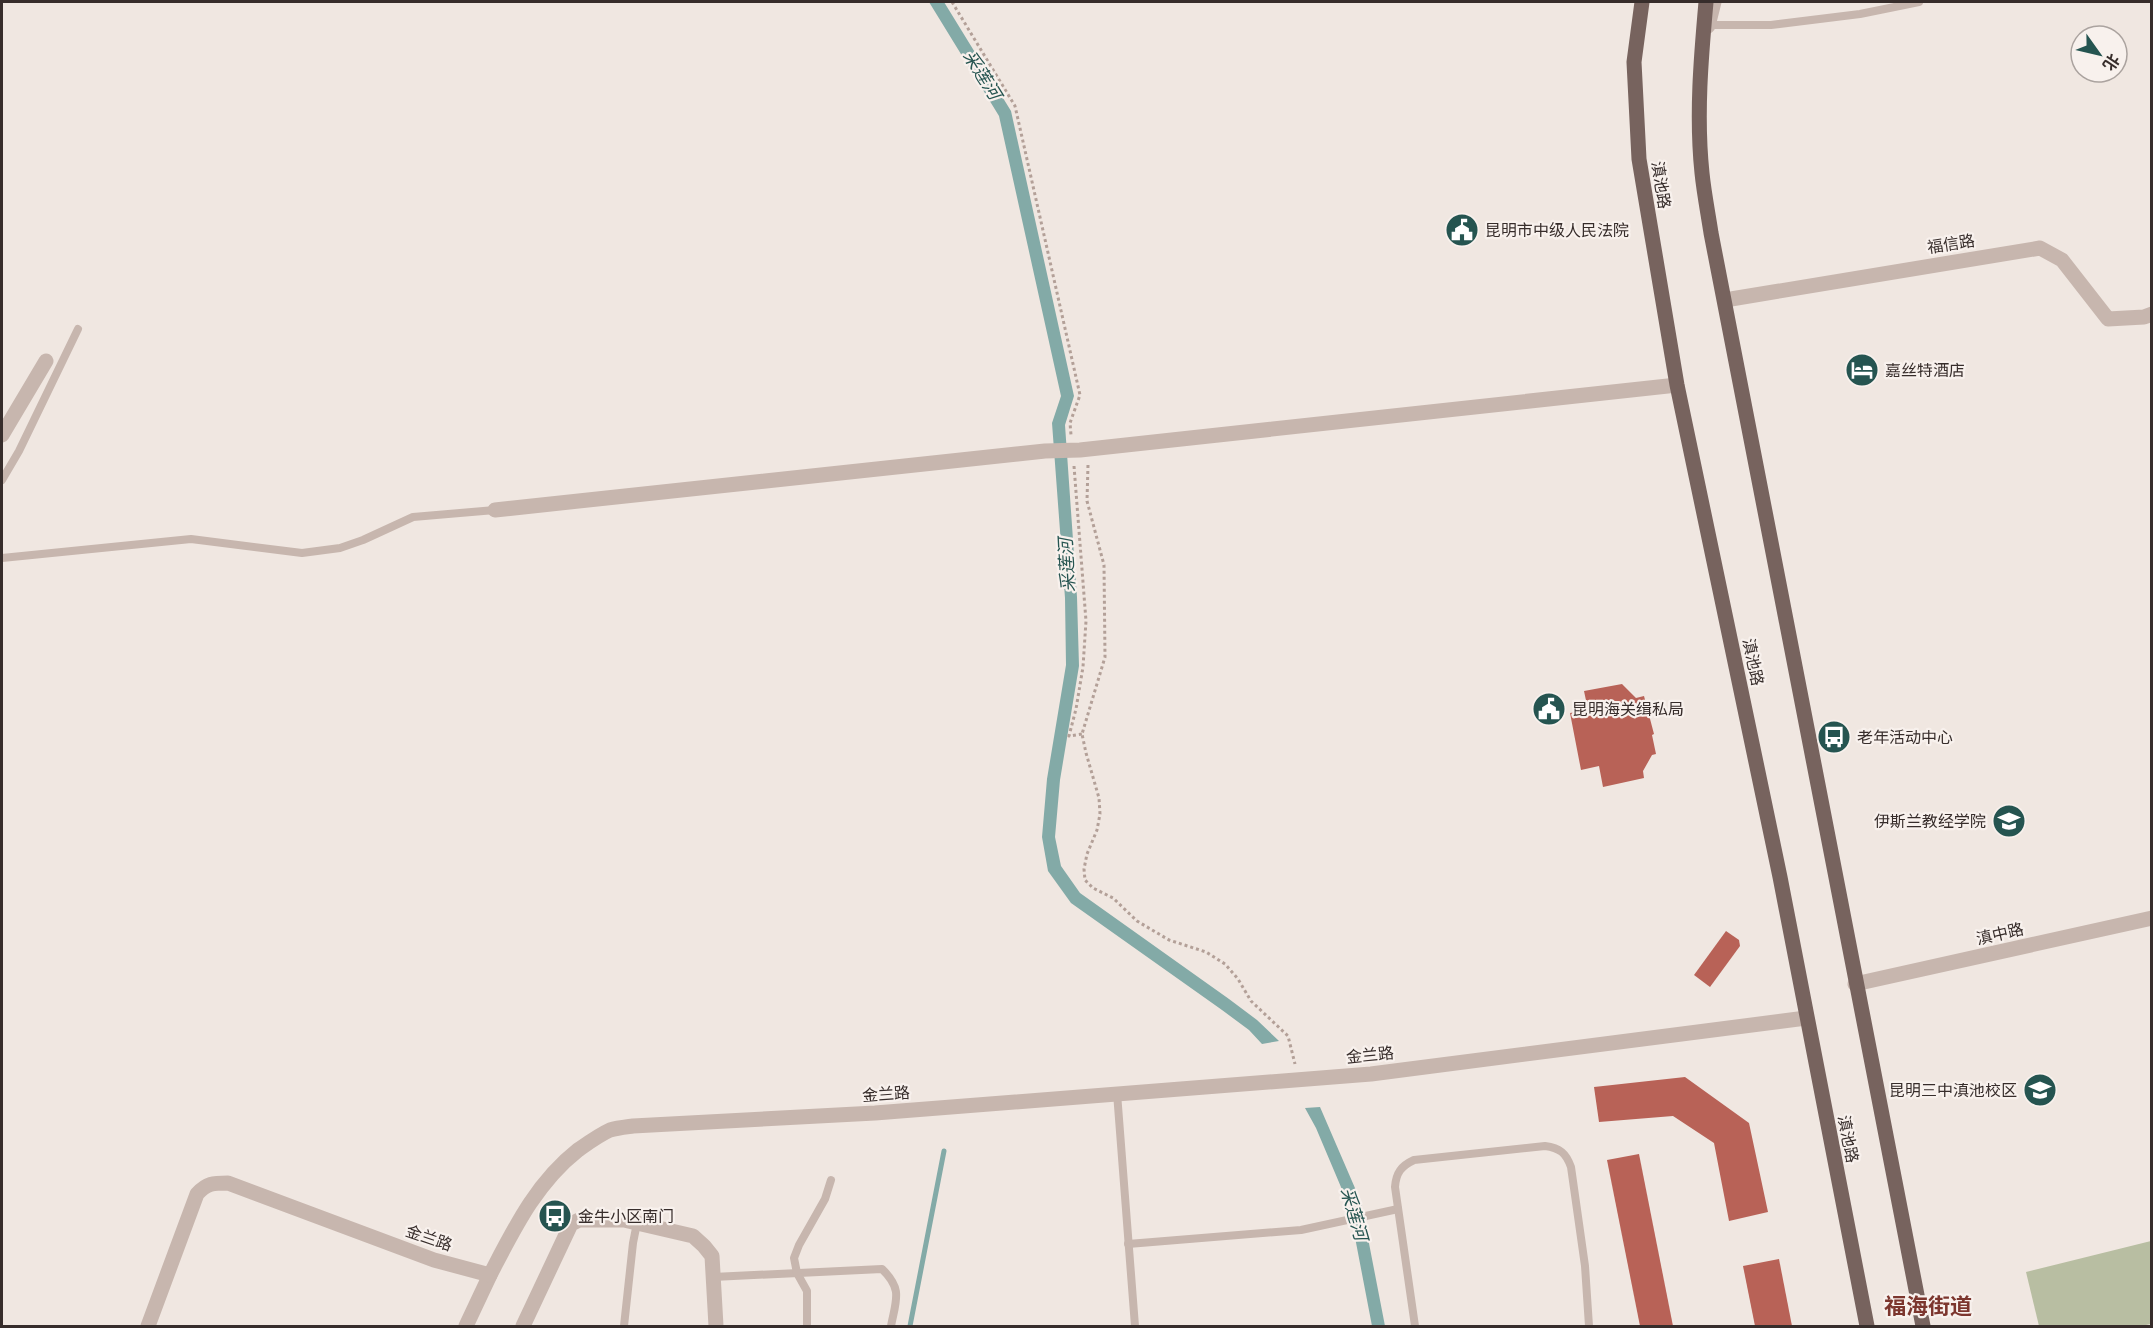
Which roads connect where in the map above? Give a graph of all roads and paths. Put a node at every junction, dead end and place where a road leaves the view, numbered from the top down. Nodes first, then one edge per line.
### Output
1 (952, 2) edge
2 (1642, 2) edge
3 (1706, 2) edge
4 (1714, 2) edge
5 (1918, 2) edge
6 (1708, 25) junction
7 (1701, 58) junction
8 (1725, 300) junction
9 (2151, 314) edge
10 (78, 329) dead end
11 (46, 361) dead end
12 (1677, 385) junction
13 (2, 435) edge
14 (1078, 450) junction
15 (2, 480) edge
16 (495, 510) joint
17 (2, 558) edge
18 (1082, 734) junction
19 (2151, 918) edge
20 (1855, 984) junction
21 (1806, 1018) junction
22 (1298, 1080) junction
23 (1117, 1093) junction
24 (831, 1180) dead end
25 (1398, 1209) junction
26 (637, 1223) junction
27 (1128, 1244) junction
28 (797, 1273) junction
29 (490, 1275) junction
30 (713, 1277) junction
31 (148, 1326) edge
32 (466, 1326) edge
33 (523, 1326) edge
34 (624, 1326) edge
35 (716, 1326) edge
36 (807, 1326) edge
37 (891, 1326) edge
38 (1135, 1326) edge
39 (1414, 1326) edge
40 (1589, 1326) edge
41 (1867, 1326) edge
42 (1923, 1326) edge

1 - 14 path
2 - 12 main road, 滇池路
3 - 7 main road
4 - 6 street
5 - 6 lane
6 - 7 street
7 - 8 main road
8 - 9 street, 福信路
8 - 20 main road
10 - 15 lane
11 - 13 street
12 - 14 street
12 - 21 main road, 滇池路
14 - 16 street
14 - 18 path
14 - 18 path
16 - 17 lane
18 - 22 path
19 - 20 street, 滇中路
20 - 42 main road
21 - 22 street, 金兰路
21 - 41 main road, 滇池路
22 - 23 street, 金兰路
23 - 27 lane
23 - 29 street, 金兰路
24 - 28 lane
25 - 27 lane
25 - 39 lane
25 - 40 lane
26 - 30 street
26 - 33 street
26 - 34 lane
27 - 38 lane
28 - 30 lane
28 - 36 lane
28 - 37 lane
29 - 31 street, 金兰路
29 - 32 street
30 - 35 street

